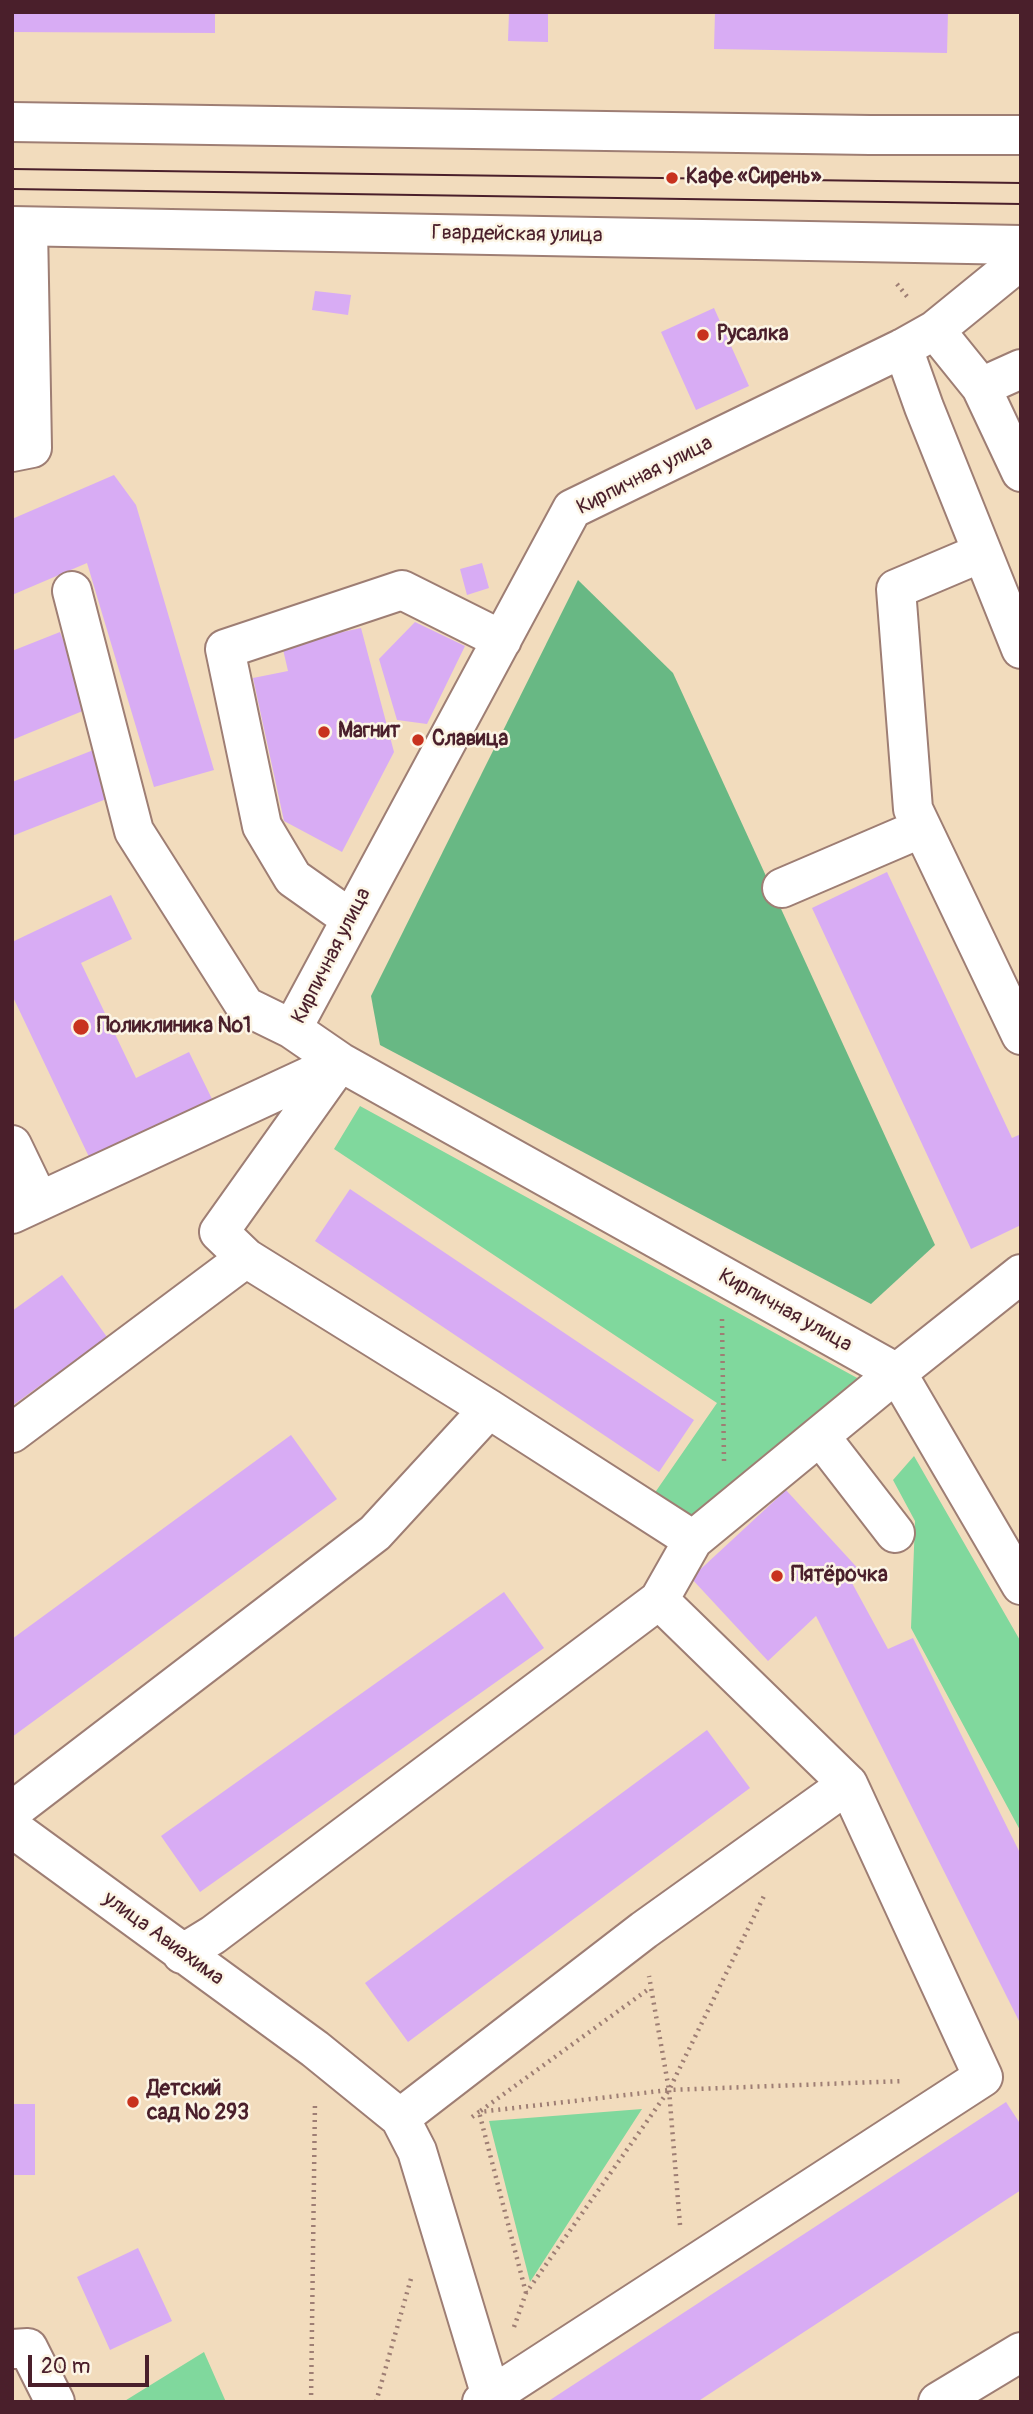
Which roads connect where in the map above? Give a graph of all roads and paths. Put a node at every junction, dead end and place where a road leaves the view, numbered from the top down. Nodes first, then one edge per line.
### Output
1 (12, 122) edge
2 (1021, 135) edge
3 (20, 227) edge
4 (1021, 245) edge
5 (1021, 260) edge
6 (21, 284) edge
7 (919, 339) junction
8 (1021, 369) edge
9 (981, 387) junction
10 (12, 452) edge
11 (1021, 472) edge
12 (981, 554) junction
13 (72, 591) dead end
14 (502, 640) junction
15 (1021, 649) edge
16 (922, 828) junction
17 (782, 888) dead end
18 (351, 919) junction
19 (292, 1029) junction
20 (1021, 1035) edge
21 (340, 1062) junction
22 (12, 1145) edge
23 (26, 1207) edge
24 (246, 1258) junction
25 (1021, 1274) edge
26 (721, 1275) junction
27 (897, 1373) junction
28 (489, 1409) junction
29 (12, 1433) edge
30 (820, 1436) junction
31 (725, 1515) junction
32 (895, 1533) dead end
33 (693, 1540) junction
34 (1021, 1586) edge
35 (659, 1600) junction
36 (848, 1784) junction
37 (12, 1811) edge
38 (12, 1828) edge
39 (644, 1930) junction
40 (182, 1954) junction
41 (650, 1989) junction
42 (315, 2049) junction
43 (915, 2080) dead end
44 (669, 2090) junction
45 (400, 2118) junction
46 (415, 2262) dead end
47 (684, 2271) junction
48 (526, 2293) junction
49 (513, 2331) dead end
50 (12, 2349) edge
51 (1021, 2352) edge
52 (486, 2399) edge
53 (55, 2402) edge
54 (311, 2402) edge
55 (376, 2402) edge
56 (938, 2402) edge

1 - 2 street
3 - 4 street, Гвардейская улица
3 - 6 street
5 - 7 street, Кирпичная улица
6 - 10 street
7 - 9 street
7 - 12 street
7 - 14 street, Кирпичная улица
8 - 9 street
9 - 11 street
12 - 15 street
12 - 16 street
13 - 19 street
14 - 18 street, Кирпичная улица
14 - 18 street
16 - 17 street
16 - 20 street
18 - 19 street, Кирпичная улица
19 - 21 street, Кирпичная улица
21 - 23 street
21 - 24 street
21 - 26 street, Кирпичная улица
22 - 23 street
24 - 28 street
24 - 29 street
25 - 27 street
26 - 27 street, Кирпичная улица
26 - 31 path
27 - 30 street
27 - 34 street
28 - 33 street
28 - 37 street
30 - 31 street
30 - 32 street
31 - 33 street
33 - 35 street
35 - 36 street
35 - 40 street
36 - 39 street
36 - 47 street
38 - 40 street, улица Авиахима
39 - 41 path
39 - 45 street
40 - 42 street, улица Авиахима
41 - 44 path
41 - 48 path
42 - 45 street, улица Авиахима
42 - 54 path
43 - 44 path
44 - 47 path
44 - 48 path
45 - 52 street
46 - 55 path
47 - 52 street
48 - 49 path
50 - 53 street
51 - 56 street

